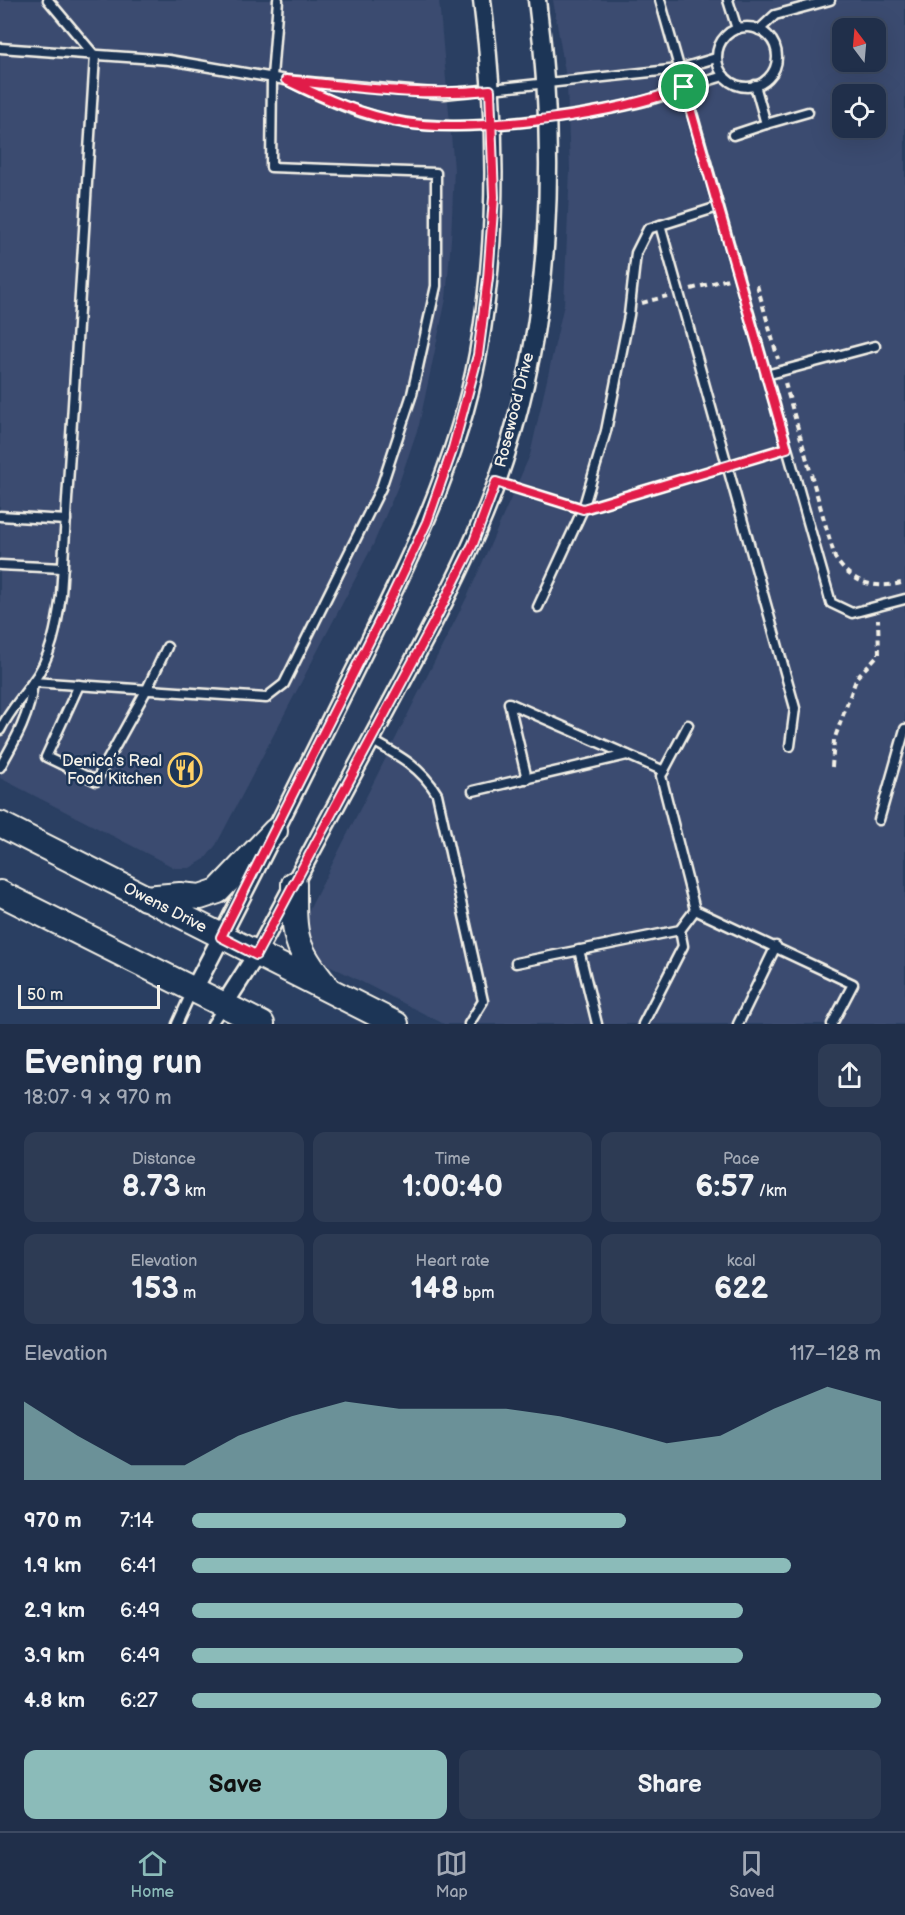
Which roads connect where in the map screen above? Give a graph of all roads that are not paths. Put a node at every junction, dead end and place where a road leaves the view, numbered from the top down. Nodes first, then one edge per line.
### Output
1 (48, 0) edge
2 (278, 0) edge
3 (482, 0) edge
4 (537, 0) edge
5 (660, 0) edge
6 (729, 0) edge
7 (830, 0) edge
8 (737, 29) junction
9 (759, 30) junction
10 (0, 48) edge
11 (95, 56) junction
12 (716, 58) junction
13 (679, 69) junction
14 (724, 76) junction
15 (272, 77) junction
16 (286, 80) junction
17 (544, 84) junction
18 (755, 86) junction
19 (684, 87) junction
20 (490, 90) junction
21 (808, 112) dead end
22 (546, 119) junction
23 (492, 123) junction
24 (766, 124) junction
25 (733, 135) dead end
26 (718, 207) junction
27 (660, 225) junction
28 (875, 346) dead end
29 (766, 375) junction
30 (787, 448) junction
31 (729, 465) junction
32 (496, 482) junction
33 (583, 509) junction
34 (0, 516) edge
35 (66, 520) junction
36 (0, 565) edge
37 (63, 568) junction
38 (905, 599) edge
39 (538, 606) dead end
40 (167, 646) dead end
41 (33, 682) junction
42 (79, 685) junction
43 (147, 689) junction
44 (688, 725) dead end
45 (0, 729) edge
46 (905, 729) edge
47 (371, 740) junction
48 (790, 746) dead end
49 (627, 755) junction
50 (0, 767) edge
51 (664, 771) junction
52 (527, 779) junction
53 (473, 791) dead end
54 (879, 820) dead end
55 (0, 824) edge
56 (275, 831) junction
57 (294, 884) junction
58 (0, 893) edge
59 (145, 898) junction
60 (695, 910) junction
61 (680, 930) junction
62 (221, 937) junction
63 (776, 946) junction
64 (579, 951) junction
65 (256, 955) junction
66 (516, 963) dead end
67 (192, 991) junction
68 (331, 992) junction
69 (218, 1015) edge
70 (177, 1024) edge
71 (262, 1024) edge
72 (396, 1024) edge
73 (469, 1024) edge
74 (597, 1024) edge
75 (643, 1024) edge
76 (738, 1024) edge
77 (832, 1024) edge

1 - 11 lane
2 - 15 lane
3 - 20 street
4 - 17 street, Rosewood Drive
5 - 13 lane
6 - 8 lane
7 - 9 lane
8 - 9 lane
8 - 12 lane
9 - 18 lane
10 - 11 lane
11 - 15 lane
11 - 35 lane
12 - 13 lane
12 - 14 lane
13 - 17 lane
13 - 19 lane
14 - 18 lane
14 - 19 lane
15 - 16 lane
15 - 43 lane
16 - 20 lane
16 - 23 lane
17 - 20 lane
17 - 22 street, Rosewood Drive
18 - 24 lane
19 - 22 lane
19 - 26 lane
20 - 23 street
21 - 24 lane
22 - 23 lane
22 - 32 street, Rosewood Drive
23 - 56 street
24 - 25 lane
26 - 27 lane
26 - 29 lane
27 - 31 lane
27 - 33 lane
28 - 29 lane
29 - 30 lane
30 - 31 lane
30 - 38 lane
31 - 33 lane
31 - 48 lane
32 - 33 lane
32 - 47 street, Rosewood Drive
33 - 39 lane
34 - 35 lane
35 - 37 lane
36 - 37 lane
37 - 41 lane
40 - 43 lane
41 - 42 lane
41 - 45 lane
41 - 50 lane
42 - 43 lane
42 - 43 lane
44 - 51 lane
46 - 54 lane
47 - 57 street, Rosewood Drive
47 - 73 lane
49 - 51 lane
49 - 52 lane
49 - 52 lane
51 - 60 lane
52 - 53 lane
55 - 59 street, Owens Drive
56 - 59 street
56 - 62 street
57 - 65 street, Rosewood Drive
57 - 68 street
58 - 67 street
59 - 62 street, Owens Drive
60 - 61 lane
60 - 63 lane
61 - 64 lane
61 - 75 lane
62 - 65 street, Owens Drive
62 - 67 street
63 - 76 lane
63 - 77 lane
64 - 66 lane
64 - 74 lane
65 - 68 street, Owens Drive
65 - 69 street, Rosewood Drive
67 - 69 street
67 - 70 lane
68 - 72 street, Owens Drive
69 - 71 street

